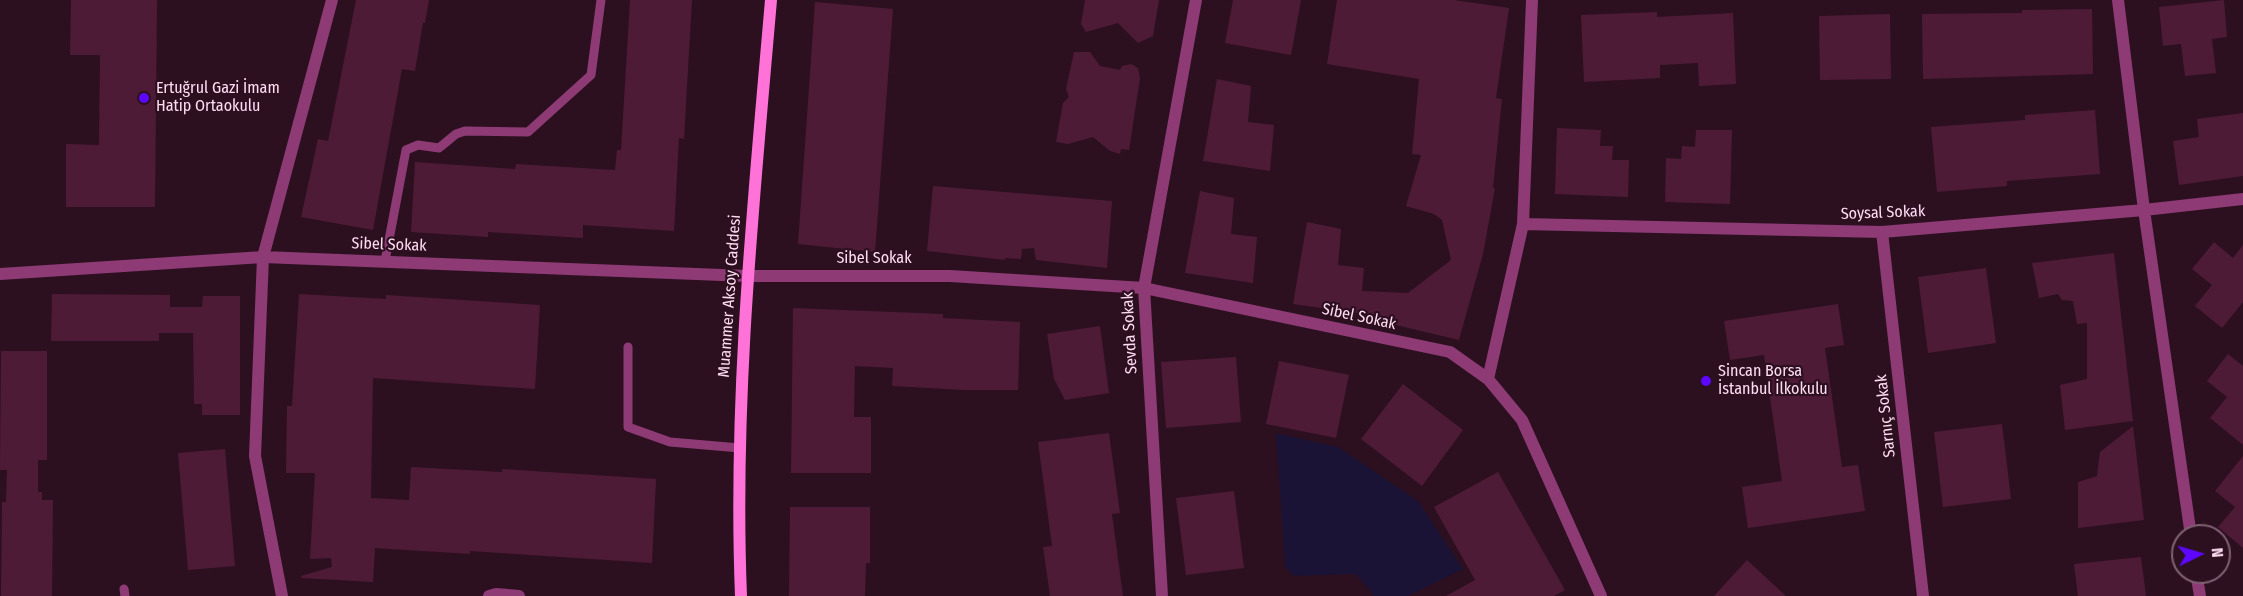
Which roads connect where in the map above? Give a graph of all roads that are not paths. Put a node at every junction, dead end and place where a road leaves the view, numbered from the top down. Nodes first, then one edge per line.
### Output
1 (332, 0) edge
2 (601, 0) edge
3 (771, 0) edge
4 (1196, 0) edge
5 (1532, 0) edge
6 (2118, 0) edge
7 (2243, 199) edge
8 (2144, 210) junction
9 (1523, 224) junction
10 (1882, 232) junction
11 (263, 257) junction
12 (385, 261) junction
13 (0, 274) edge
14 (747, 276) junction
15 (1144, 288) junction
16 (628, 347) dead end
17 (1488, 379) junction
18 (740, 448) junction
19 (2189, 524) edge
20 (282, 596) edge
21 (489, 596) edge
22 (519, 596) edge
23 (741, 596) edge
24 (1162, 596) edge
25 (1600, 596) edge
26 (1923, 596) edge

1 - 11 street
2 - 12 lane
3 - 14 street, Muammer Aksoy Caddesi
4 - 15 street, Sevda Sokak
5 - 9 street
6 - 8 street
7 - 8 street, Soysal Sokak
8 - 10 street, Soysal Sokak
8 - 19 street
9 - 10 street, Soysal Sokak
9 - 17 street
10 - 26 street, Sarnıç Sokak
11 - 12 street, Sibel Sokak
11 - 13 street, Sibel Sokak
11 - 20 street
12 - 14 street, Sibel Sokak
14 - 15 street, Sibel Sokak
14 - 18 street, Muammer Aksoy Caddesi
15 - 17 street, Sibel Sokak
15 - 24 street, Sevda Sokak
16 - 18 lane
17 - 25 street, Sibel Sokak
18 - 23 street, Muammer Aksoy Caddesi
21 - 22 street

